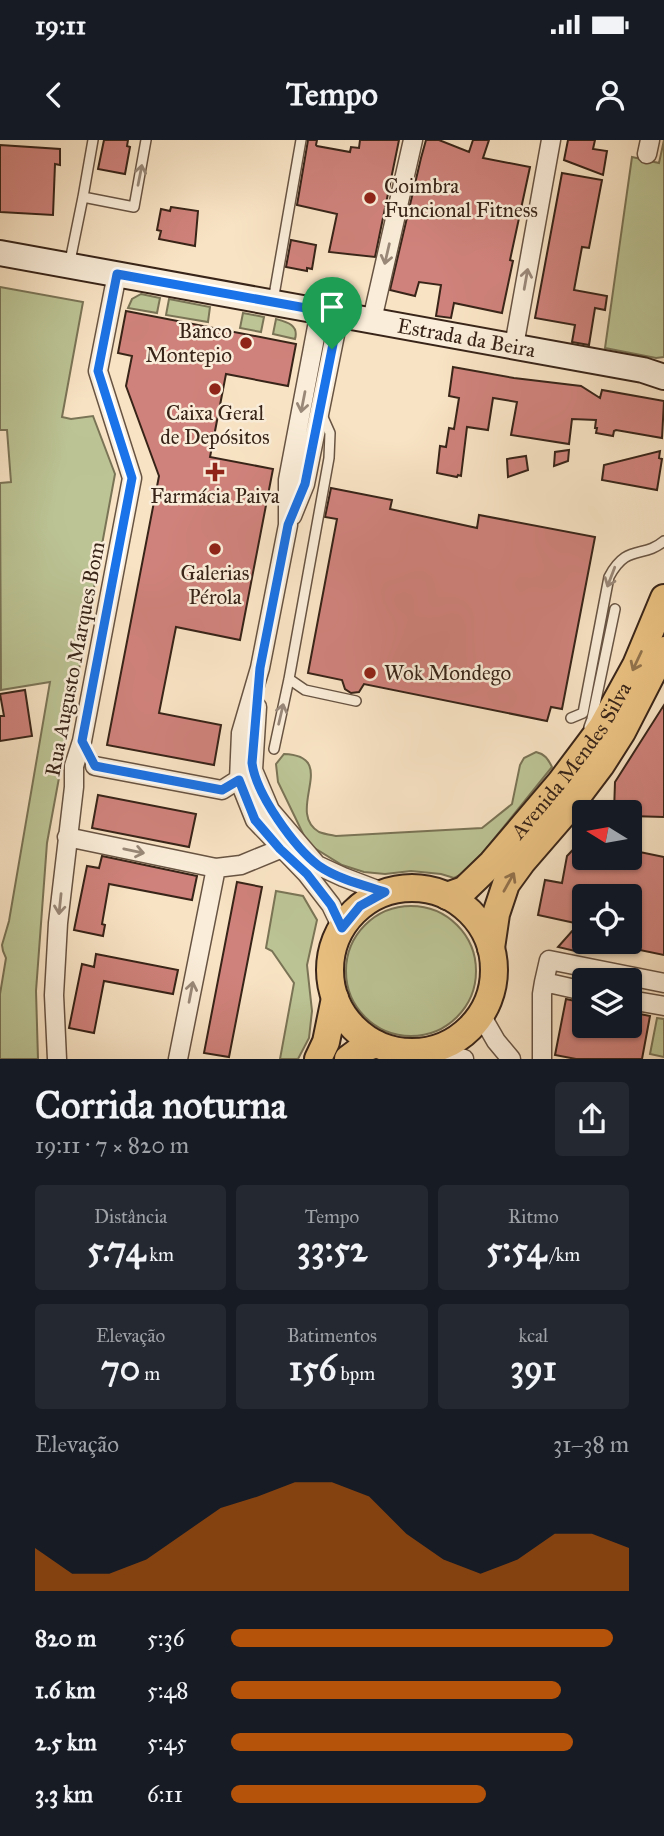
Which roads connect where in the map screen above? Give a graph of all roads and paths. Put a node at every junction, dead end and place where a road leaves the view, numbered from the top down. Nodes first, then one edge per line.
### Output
1 (93, 140) edge
2 (146, 140) edge
3 (301, 140) edge
4 (413, 140) edge
5 (551, 140) edge
6 (83, 197) junction
7 (0, 253) edge
8 (69, 266) junction
9 (117, 274) junction
10 (272, 302) junction
11 (329, 313) junction
12 (372, 320) junction
13 (514, 346) junction
14 (657, 371) edge
15 (320, 410) junction
16 (288, 525) junction
17 (664, 541) edge
18 (664, 598) edge
19 (615, 609) dead end
20 (664, 650) edge
21 (289, 679) junction
22 (356, 701) dead end
23 (571, 719) dead end
24 (82, 741) junction
25 (274, 749) dead end
26 (573, 765) junction
27 (95, 766) junction
28 (246, 775) junction
29 (74, 787) junction
30 (67, 836) junction
31 (298, 845) junction
32 (280, 849) junction
33 (216, 868) junction
34 (385, 892) junction
35 (447, 896) junction
36 (342, 928) junction
37 (491, 947) junction
38 (544, 982) junction
39 (664, 983) edge
40 (572, 988) edge
41 (335, 998) junction
42 (642, 1002) edge
43 (664, 1006) edge
44 (481, 1015) junction
45 (376, 1044) junction
46 (432, 1050) junction
47 (57, 1059) edge
48 (178, 1059) edge
49 (318, 1059) edge
50 (348, 1059) edge
51 (464, 1059) edge
52 (511, 1059) edge
53 (542, 1059) edge

1 - 6 lane
6 -> 2 lane
3 - 10 lane
4 -> 12 street
13 -> 5 street
6 - 8 lane
7 - 8 main road, Estrada da Beira
8 - 9 main road, Estrada da Beira
9 - 10 main road, Estrada da Beira
9 - 24 street, Rua Augusto Marques Bom
10 - 11 main road, Estrada da Beira
11 - 12 main road, Estrada da Beira
11 - 15 street
11 -> 16 street
12 - 13 main road, Estrada da Beira
13 - 14 main road, Estrada da Beira
15 - 16 street
15 - 21 lane
16 - 28 street
17 -> 23 lane
18 -> 26 main road, Avenida Mendes Silva
19 - 26 lane
37 -> 20 main road, Avenida Mendes Silva
21 - 22 lane
25 -> 21 lane
24 - 27 street
24 - 29 street, Rua Augusto Marques Bom
26 - 35 main road, Avenida Mendes Silva
27 - 28 street
27 - 29 street
28 - 31 street
28 - 32 street
29 - 30 street, Rua Augusto Marques Bom
30 -> 33 street
30 -> 47 street, Rua Augusto Marques Bom
31 - 32 street
31 - 34 street
32 - 33 street
32 - 36 street
48 -> 33 street
34 - 35 main road
34 - 36 main road
35 - 37 main road
36 - 41 main road
37 - 44 main road
38 - 39 street
38 - 40 street
38 - 53 street
41 - 45 main road
41 - 49 main road
42 - 43 street
44 - 46 main road
44 - 52 street
45 - 46 main road
45 - 50 main road
46 - 51 street

